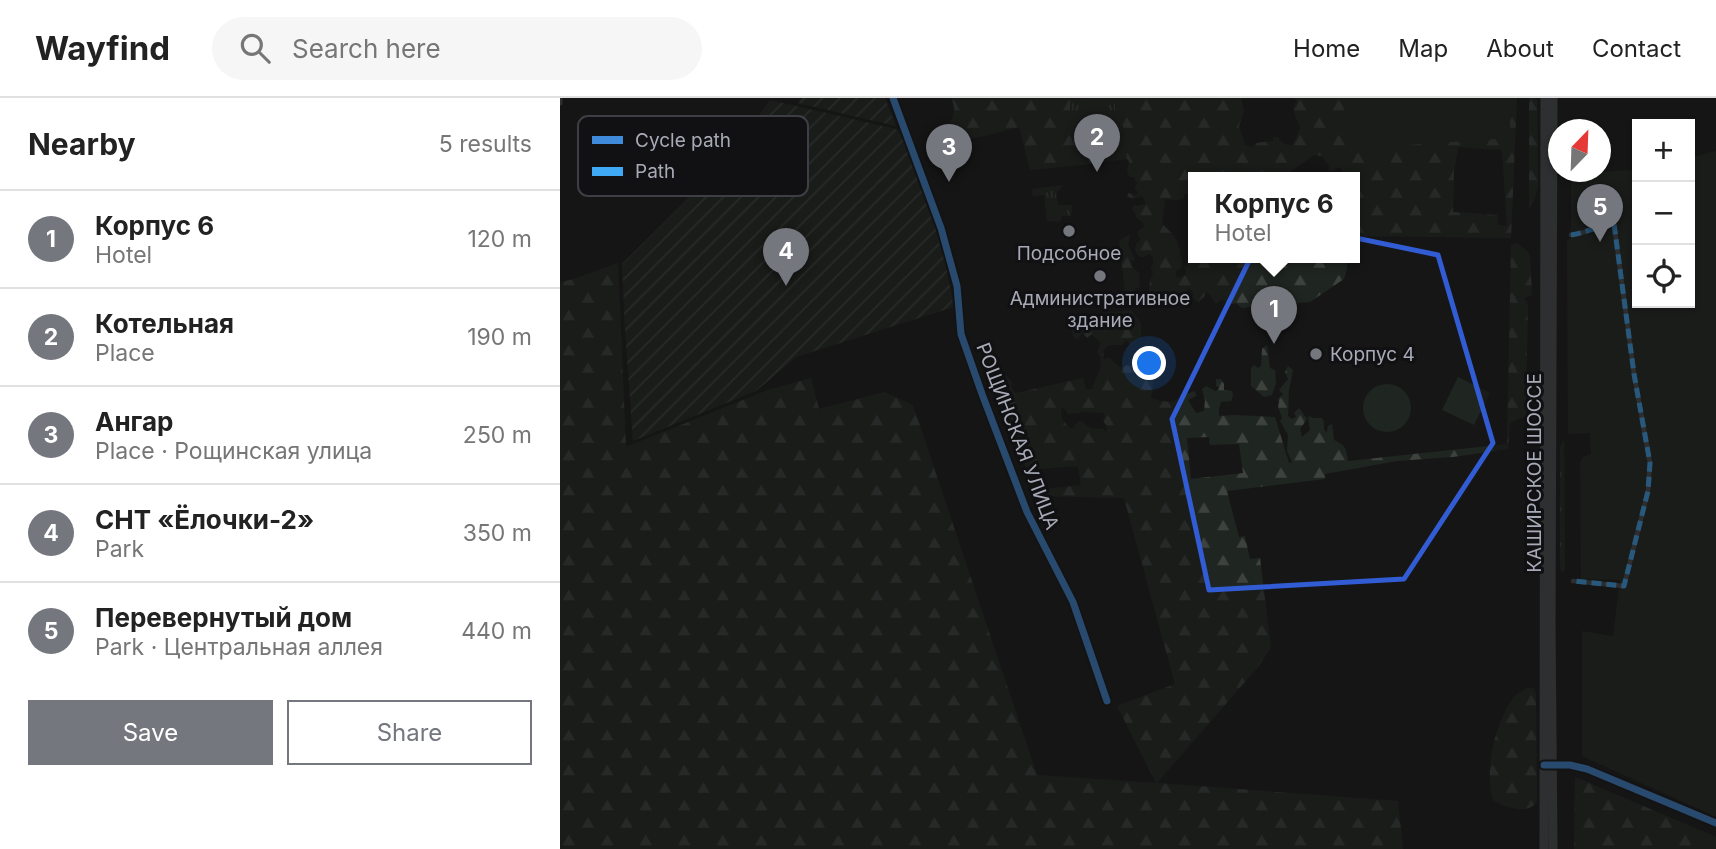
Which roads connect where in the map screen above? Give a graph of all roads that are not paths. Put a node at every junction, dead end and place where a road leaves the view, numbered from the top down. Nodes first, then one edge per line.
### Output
1 (893, 98) edge
2 (1545, 98) edge
3 (1553, 98) edge
4 (1571, 235) dead end
5 (1573, 581) dead end
6 (1107, 701) dead end
7 (1548, 765) junction
8 (1716, 823) edge
9 (1544, 849) edge
10 (1553, 849) edge

1 - 6 street, РОЩИНСКАЯ УЛИЦА
2 - 7 main road, КАШИРСКОЕ ШОССЕ
3 - 7 main road, КАШИРСКОЕ ШОССЕ
4 - 5 street
7 - 8 street
7 - 9 main road, КАШИРСКОЕ ШОССЕ
7 - 10 main road, КАШИРСКОЕ ШОССЕ

